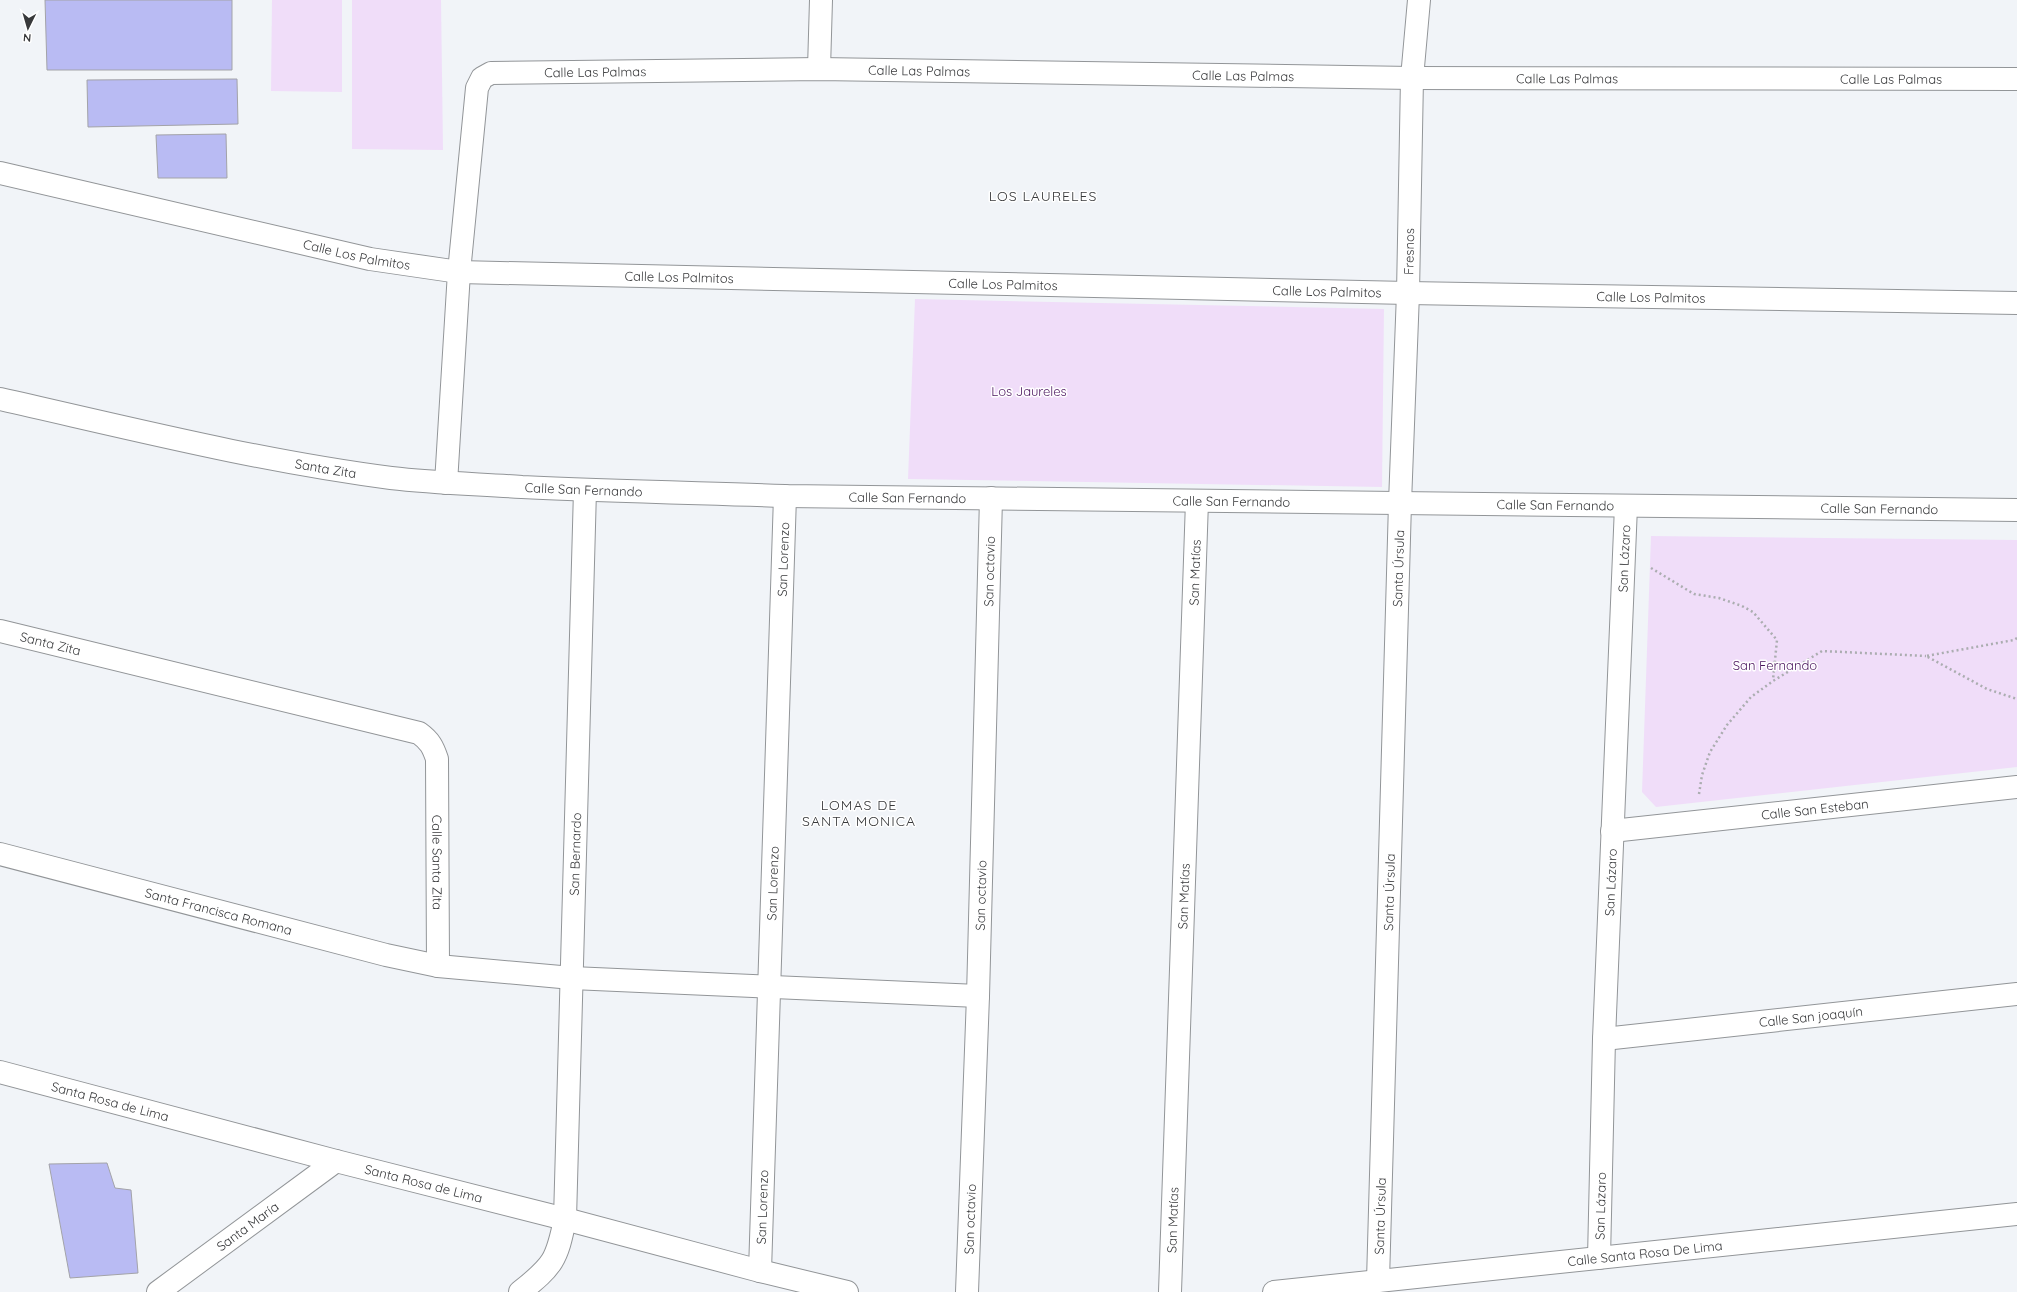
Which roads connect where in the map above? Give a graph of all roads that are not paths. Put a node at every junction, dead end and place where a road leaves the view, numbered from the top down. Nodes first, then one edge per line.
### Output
1 (821, 0) edge
2 (1419, 0) edge
3 (820, 69) junction
4 (1412, 78) junction
5 (2017, 79) edge
6 (0, 173) edge
7 (459, 272) junction
8 (1408, 292) junction
9 (2017, 303) edge
10 (0, 399) edge
11 (446, 483) junction
12 (585, 490) junction
13 (785, 496) junction
14 (991, 498) junction
15 (1197, 501) junction
16 (1400, 503) junction
17 (1626, 506) junction
18 (2017, 510) edge
19 (0, 631) edge
20 (437, 759) joint
21 (2017, 787) edge
22 (1612, 831) junction
23 (0, 854) edge
24 (438, 966) junction
25 (572, 978) junction
26 (771, 988) junction
27 (2017, 994) edge
28 (978, 996) junction
29 (1604, 1039) junction
30 (0, 1072) edge
31 (336, 1161) junction
32 (2017, 1214) edge
33 (565, 1218) junction
34 (1599, 1258) junction
35 (760, 1272) junction
36 (1378, 1281) junction
37 (158, 1292) edge
38 (520, 1292) edge
39 (847, 1292) edge
40 (967, 1292) edge
41 (1170, 1292) edge
42 (1274, 1292) edge

1 - 3 street
2 - 4 street, Fresnos
3 - 4 street, Calle Las Palmas
3 - 7 street, Calle Las Palmas
4 - 5 street, Calle Las Palmas
4 - 8 street, Fresnos
6 - 7 street, Calle Los Palmitos
7 - 8 street, Calle Los Palmitos
7 - 11 street
8 - 9 street, Calle Los Palmitos
8 - 16 street, Fresnos
10 - 11 street, Santa Zita
11 - 12 street, Calle San Fernando
12 - 13 street, Calle San Fernando
12 - 25 street, San Bernardo
13 - 14 street, Calle San Fernando
13 - 26 street, San Lorenzo
14 - 15 street, Calle San Fernando
14 - 28 street, San octavio
15 - 16 street, Calle San Fernando
15 - 41 street, San Matías
16 - 17 street, Calle San Fernando
16 - 36 street, Santa Úrsula
17 - 18 street, Calle San Fernando
17 - 22 street, San Lázaro
19 - 20 street, Santa Zita
20 - 24 street, Calle Santa Zita
21 - 22 street, Calle San Esteban
22 - 29 street, San Lázaro
23 - 24 street, Santa Francisca Romana
24 - 25 street, Santa Francisca Romana
25 - 26 street, Santa Francisca Romana
25 - 33 street, San Bernardo
26 - 28 street, Santa Francisca Romana
26 - 35 street, San Lorenzo
27 - 29 street, Calle San joaquín
28 - 40 street, San octavio
29 - 34 street, San Lázaro
30 - 31 street, Santa Rosa de Lima
31 - 33 street, Santa Rosa de Lima
31 - 37 street, Santa María
32 - 34 street, Calle Santa Rosa De Lima
33 - 35 street, Santa Rosa de Lima
33 - 38 street, San Bernardo
34 - 36 street, Calle Santa Rosa De Lima
35 - 39 street, Santa Rosa de Lima
36 - 42 street, Calle Santa Rosa De Lima

